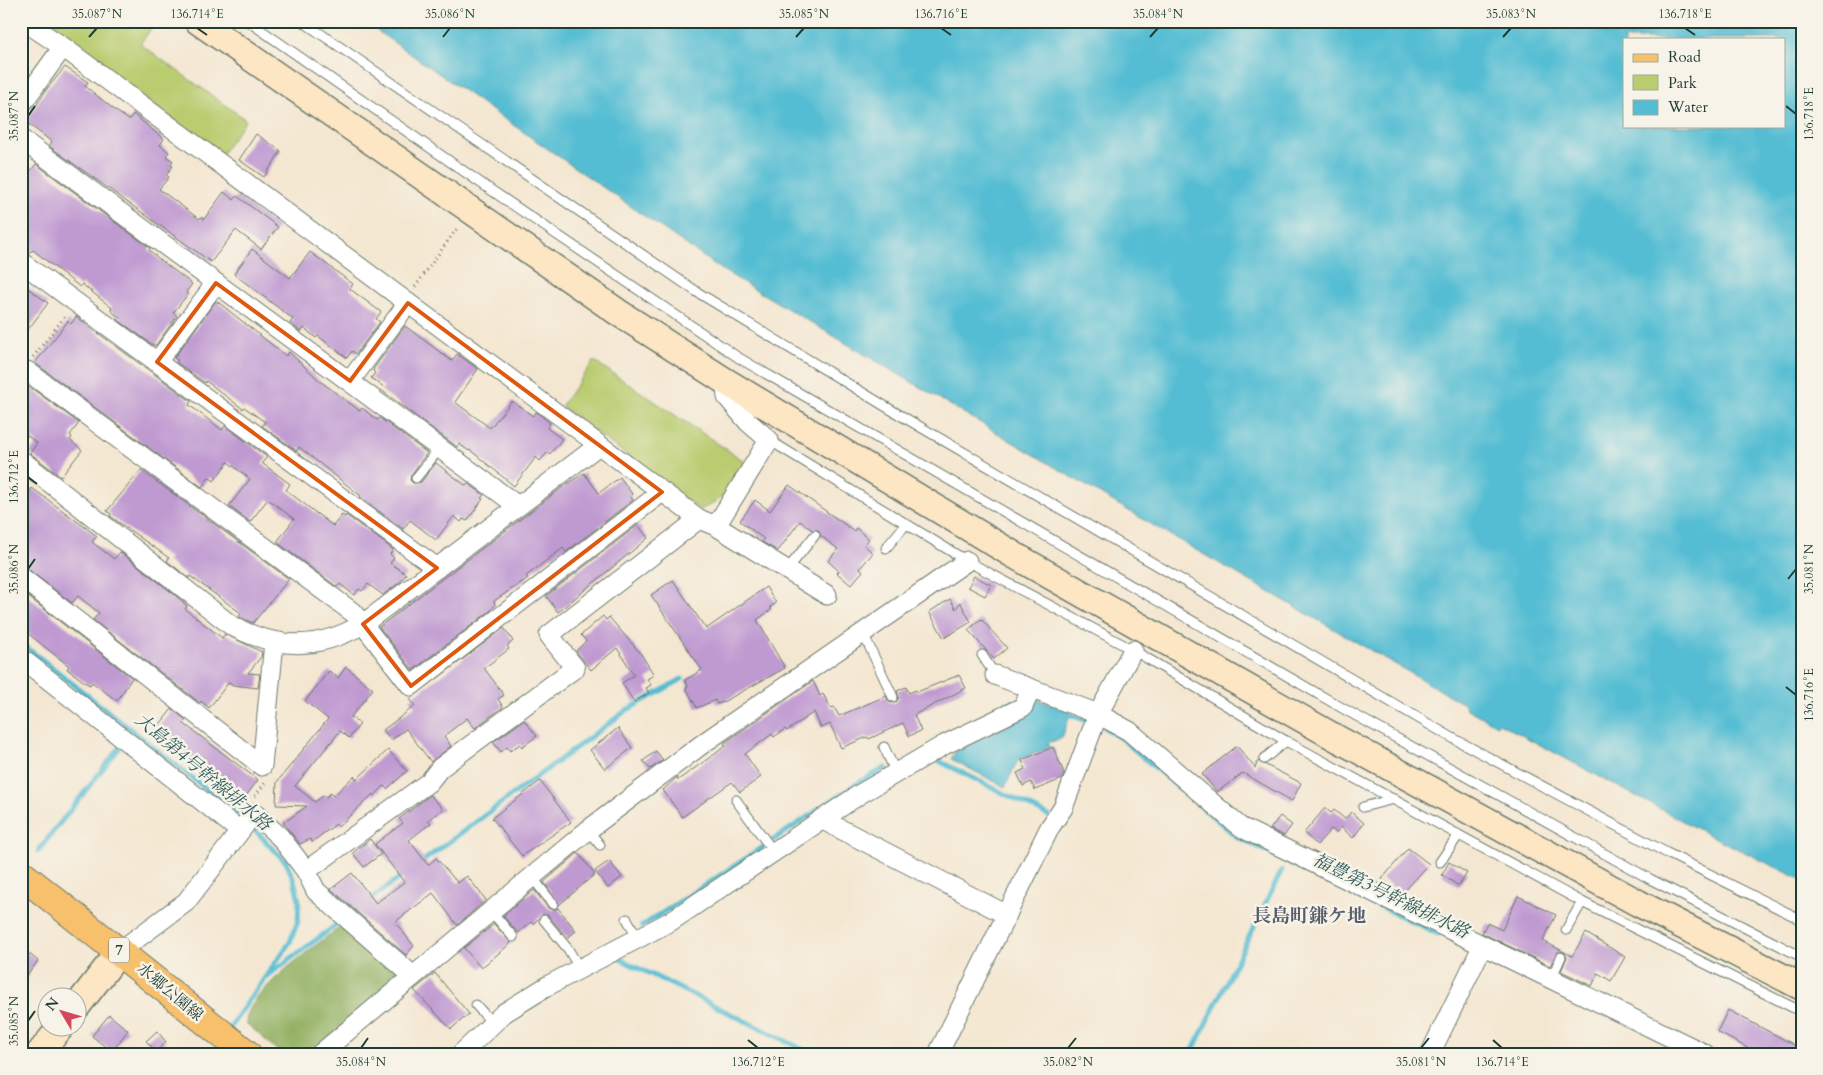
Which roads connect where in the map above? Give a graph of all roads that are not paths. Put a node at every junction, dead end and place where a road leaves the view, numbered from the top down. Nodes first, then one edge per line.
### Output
1 (24, 21) edge
2 (198, 21) edge
3 (248, 21) edge
4 (302, 21) edge
5 (63, 47) junction
6 (21, 105) edge
7 (21, 139) edge
8 (21, 262) edge
9 (216, 283) junction
10 (406, 302) junction
11 (157, 362) junction
12 (24, 374) edge
13 (350, 381) junction
14 (725, 381) junction
15 (769, 440) junction
16 (598, 445) junction
17 (440, 448) junction
18 (21, 460) edge
19 (416, 478) dead end
20 (662, 492) junction
21 (518, 506) junction
22 (699, 519) junction
23 (906, 524) junction
24 (716, 526) junction
25 (815, 535) dead end
26 (886, 548) dead end
27 (967, 561) junction
28 (437, 568) junction
29 (787, 570) junction
30 (21, 577) edge
31 (827, 595) dead end
32 (363, 624) junction
33 (863, 632) junction
34 (274, 642) junction
35 (1133, 650) junction
36 (982, 654) dead end
37 (21, 658) edge
38 (996, 675) joint
39 (1031, 689) junction
40 (893, 697) dead end
41 (1098, 714) junction
42 (1286, 741) junction
43 (884, 747) dead end
44 (1264, 759) dead end
45 (896, 773) junction
46 (1394, 799) junction
47 (736, 800) dead end
48 (1363, 807) dead end
49 (821, 819) junction
50 (247, 823) junction
51 (588, 830) junction
52 (1458, 836) junction
53 (600, 845) dead end
54 (773, 851) junction
55 (1440, 862) dead end
56 (306, 872) junction
57 (21, 874) edge
58 (532, 877) junction
59 (1582, 902) junction
60 (553, 904) dead end
61 (491, 911) junction
62 (1007, 915) junction
63 (627, 919) dead end
64 (544, 920) dead end
65 (1802, 920) edge
66 (1566, 930) dead end
67 (512, 937) dead end
68 (638, 938) junction
69 (120, 951) junction
70 (1480, 953) junction
71 (1562, 957) dead end
72 (1802, 957) edge
73 (580, 969) junction
74 (412, 976) junction
75 (1551, 979) junction
76 (1802, 987) edge
77 (88, 992) edge
78 (476, 1005) dead end
79 (1802, 1012) edge
80 (493, 1024) junction
81 (52, 1038) edge
82 (231, 1042) edge
83 (39, 1054) edge
84 (320, 1054) edge
85 (460, 1054) edge
86 (938, 1054) edge
87 (1430, 1054) edge
88 (1705, 1054) edge

1 - 5 street
2 - 14 street
3 - 72 lane
4 - 65 lane
5 - 6 street
5 - 10 street
7 - 9 street
8 - 11 street
9 - 11 street
9 - 13 street
10 - 13 street
10 - 16 street
11 - 28 street
12 - 32 street
13 - 17 street
14 - 15 street
14 - 76 street
15 - 23 lane
15 - 24 street
16 - 20 street
16 - 21 street
17 - 19 lane
17 - 21 street
18 - 34 street
20 - 22 street
20 - 32 street
21 - 28 street
22 - 24 street
22 - 56 street
23 - 26 lane
23 - 27 lane
24 - 29 street
25 - 29 lane
27 - 33 street
27 - 35 lane
28 - 32 street
29 - 31 street
30 - 34 street
32 - 34 street
33 - 40 lane
33 - 51 street
35 - 41 street
35 - 42 lane
36 - 38 lane
37 - 50 street
38 - 39 street
39 - 41 street
39 - 45 street
41 - 62 street
41 - 70 street
42 - 44 lane
42 - 46 lane
43 - 45 lane
45 - 49 street
46 - 48 lane
46 - 52 lane
47 - 54 lane
49 - 54 street
49 - 62 street
50 - 56 street
50 - 69 street
51 - 53 lane
51 - 58 street
52 - 55 lane
52 - 59 lane
54 - 68 street
56 - 74 street
57 - 69 main road, 水郷公園線 / 7
58 - 60 lane
58 - 61 street
59 - 66 lane
59 - 79 lane
61 - 67 lane
61 - 74 street
62 - 86 street
63 - 68 lane
64 - 73 lane
68 - 73 street
69 - 77 street
69 - 82 main road, 水郷公園線 / 7
70 - 75 street
70 - 87 street
71 - 75 lane
73 - 80 street
74 - 84 street
75 - 88 street
78 - 80 lane
80 - 85 street
81 - 83 street

